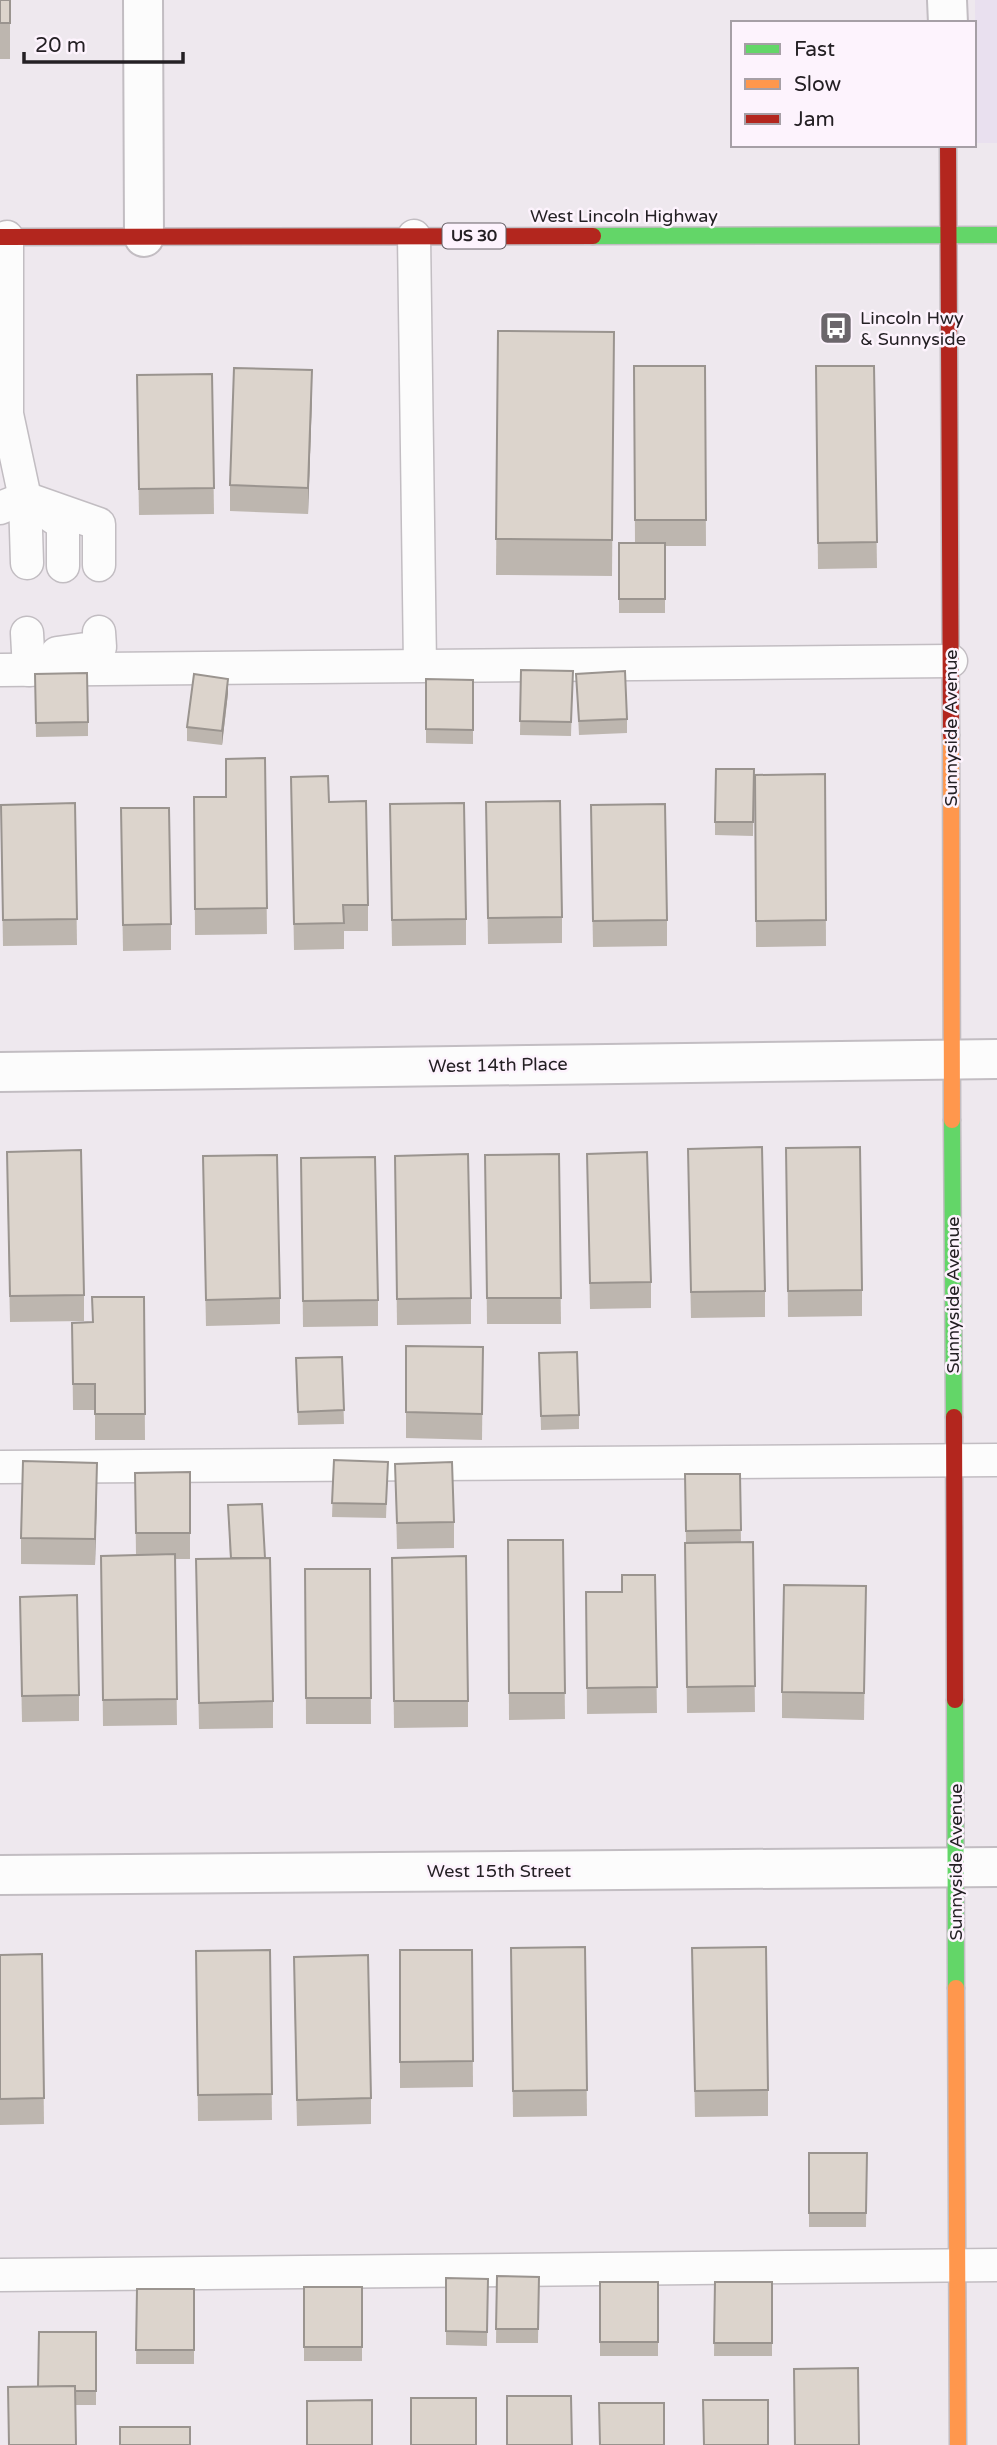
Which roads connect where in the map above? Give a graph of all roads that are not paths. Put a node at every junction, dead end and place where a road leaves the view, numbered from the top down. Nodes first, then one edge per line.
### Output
1 (143, 0) edge
2 (947, 0) edge
3 (948, 21) edge
4 (948, 147) edge
5 (949, 235) junction
6 (997, 235) edge
7 (414, 236) junction
8 (4, 237) edge
9 (144, 237) junction
10 (4, 414) edge
11 (13, 503) edge
12 (0, 517) edge
13 (27, 564) dead end
14 (99, 565) dead end
15 (63, 566) dead end
16 (63, 632) dead end
17 (99, 632) dead end
18 (14, 655) edge
19 (951, 661) junction
20 (420, 665) junction
21 (997, 1059) edge
22 (952, 1060) junction
23 (0, 1072) edge
24 (954, 1460) junction
25 (997, 1460) edge
26 (0, 1467) edge
27 (956, 1867) junction
28 (997, 1867) edge
29 (0, 1875) edge
30 (958, 2265) junction
31 (997, 2265) edge
32 (0, 2275) edge
33 (958, 2445) edge

1 - 9 street
2 - 3 street
4 - 5 street, Sunnyside Avenue
5 - 6 street, West Lincoln Highway / US 30
5 - 7 street, West Lincoln Highway / US 30
5 - 19 street, Sunnyside Avenue
7 - 9 street, West Lincoln Highway / US 30
7 - 20 lane
8 - 9 street, West Lincoln Highway / US 30
8 - 10 lane
10 - 11 lane
11 - 12 lane
11 - 13 lane
11 - 14 lane
11 - 15 lane
16 - 18 lane
17 - 18 lane
18 - 20 lane
19 - 20 lane
19 - 22 street, Sunnyside Avenue
21 - 22 street, West 14th Place
22 - 23 street, West 14th Place
22 - 24 street, Sunnyside Avenue
24 - 25 lane
24 - 26 lane
24 - 27 street, Sunnyside Avenue
27 - 28 street, West 15th Street
27 - 29 street, West 15th Street
27 - 30 street, Sunnyside Avenue
30 - 31 lane
30 - 32 lane
30 - 33 street, Sunnyside Avenue

